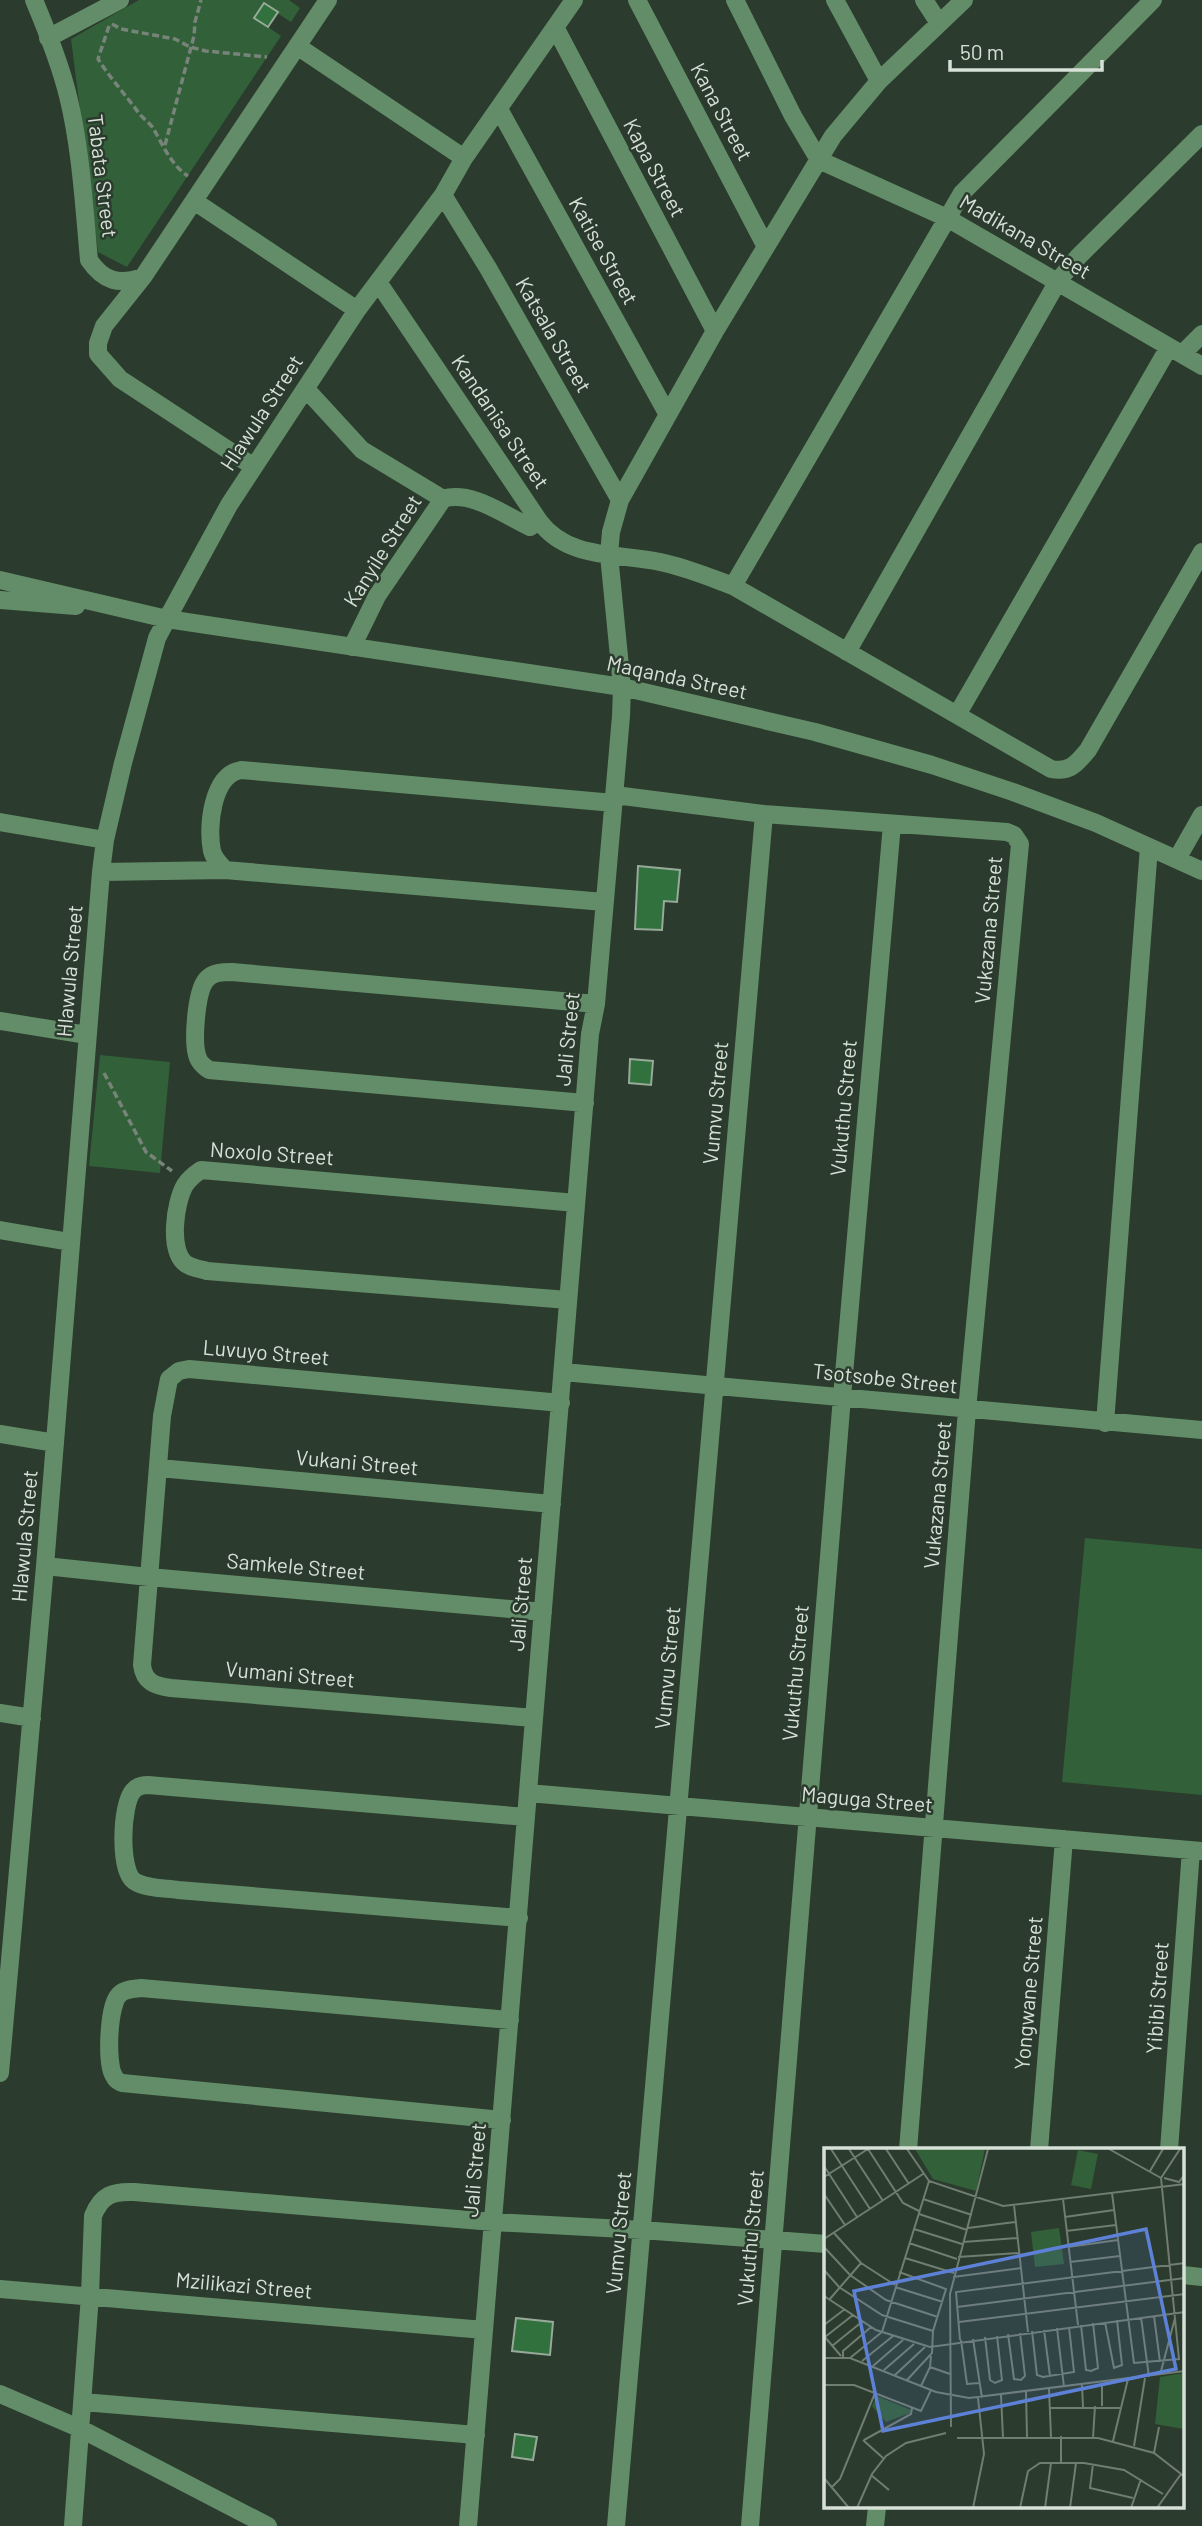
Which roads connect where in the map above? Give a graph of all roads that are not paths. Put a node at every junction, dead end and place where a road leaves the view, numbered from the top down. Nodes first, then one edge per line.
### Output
1 (34, 0) edge
2 (120, 0) edge
3 (328, 0) edge
4 (637, 0) edge
5 (735, 0) edge
6 (835, 0) edge
7 (924, 0) edge
8 (964, 0) edge
9 (1153, 0) edge
10 (567, 2) edge
11 (939, 23) junction
12 (555, 27) junction
13 (48, 38) junction
14 (297, 46) junction
15 (879, 81) junction
16 (499, 109) junction
17 (1202, 134) edge
18 (464, 158) junction
19 (819, 160) junction
20 (443, 195) junction
21 (194, 201) junction
22 (947, 218) junction
23 (765, 246) junction
24 (143, 277) junction
25 (1058, 281) junction
26 (378, 282) junction
27 (357, 310) junction
28 (715, 331) junction
29 (1202, 334) edge
30 (1176, 350) junction
31 (1202, 366) edge
32 (306, 389) junction
33 (668, 415) junction
34 (254, 467) junction
35 (443, 499) junction
36 (620, 500) junction
37 (539, 521) junction
38 (1202, 552) edge
39 (609, 555) junction
40 (0, 580) edge
41 (733, 586) junction
42 (0, 600) edge
43 (121, 609) junction
44 (167, 619) junction
45 (352, 647) junction
46 (848, 652) junction
47 (622, 687) junction
48 (957, 715) junction
49 (615, 799) junction
50 (764, 814) junction
51 (1202, 815) edge
52 (0, 822) edge
53 (892, 824) junction
54 (105, 839) junction
55 (1149, 847) junction
56 (1177, 859) junction
57 (225, 870) junction
58 (1202, 871) edge
59 (101, 872) junction
60 (604, 902) junction
61 (596, 1004) junction
62 (0, 1021) edge
63 (88, 1035) junction
64 (585, 1103) junction
65 (576, 1203) junction
66 (0, 1230) edge
67 (70, 1242) junction
68 (568, 1300) junction
69 (563, 1372) junction
70 (715, 1386) junction
71 (842, 1397) junction
72 (561, 1403) junction
73 (967, 1410) junction
74 (1105, 1423) junction
75 (1202, 1430) edge
76 (0, 1434) edge
77 (55, 1443) junction
78 (159, 1468) junction
79 (552, 1504) junction
80 (45, 1566) junction
81 (149, 1577) junction
82 (543, 1612) junction
83 (0, 1713) edge
84 (32, 1718) junction
85 (534, 1718) junction
86 (528, 1793) junction
87 (678, 1807) junction
88 (526, 1817) junction
89 (807, 1817) junction
90 (934, 1829) junction
91 (1064, 1839) junction
92 (1197, 1851) edge
93 (8, 1886) edge
94 (519, 1918) junction
95 (510, 2020) junction
96 (0, 2073) edge
97 (502, 2120) junction
98 (908, 2148) edge
99 (1040, 2148) edge
100 (1169, 2148) edge
101 (493, 2222) junction
102 (642, 2230) junction
103 (774, 2239) junction
104 (824, 2244) edge
105 (1184, 2276) edge
106 (1202, 2277) edge
107 (0, 2289) edge
108 (90, 2295) junction
109 (484, 2330) junction
110 (0, 2394) edge
111 (83, 2402) junction
112 (80, 2429) junction
113 (476, 2435) junction
114 (877, 2508) edge
115 (73, 2526) edge
116 (268, 2526) edge
117 (468, 2526) edge
118 (616, 2526) edge
119 (750, 2526) edge
120 (875, 2526) edge

1 - 13 street, Tabata Street
2 - 13 street
3 - 14 street
4 - 23 street, Kana Street
5 - 19 street
6 - 15 street
7 - 11 street
8 - 11 street, Jali Street
9 - 22 street
10 - 12 street, Hlawula Street
11 - 15 street, Jali Street
12 - 16 street, Hlawula Street
12 - 28 street, Kapa Street
13 - 24 street, Tabata Street
14 - 18 street
14 - 21 street
15 - 19 street, Jali Street
16 - 18 street, Hlawula Street
16 - 33 street, Katise Street
17 - 25 street
18 - 20 street, Hlawula Street
19 - 22 street, Madikana Street
19 - 23 street, Jali Street
20 - 26 street, Hlawula Street
20 - 36 street, Katsala Street
21 - 24 street
21 - 27 street
22 - 25 street, Madikana Street
22 - 41 street
23 - 28 street, Jali Street
24 - 34 street
25 - 30 street, Madikana Street
25 - 46 street
26 - 27 street, Hlawula Street
26 - 37 street, Kandanisa Street
27 - 32 street, Hlawula Street
28 - 33 street, Jali Street
29 - 30 street
30 - 31 street, Madikana Street
30 - 48 street
32 - 34 street, Hlawula Street
32 - 35 street
33 - 36 street, Jali Street
34 - 44 street, Hlawula Street
35 - 37 street, Kanyile Street
35 - 45 street, Kanyile Street
36 - 39 street, Jali Street
37 - 39 street, Kandanisa Street
38 - 48 street, Kandanisa Street
39 - 41 street, Kandanisa Street
39 - 47 street, Jali Street
40 - 43 street, Maqanda Street
41 - 46 street, Kandanisa Street
42 - 43 street, Maqanda Street
43 - 44 street, Maqanda Street
44 - 45 street, Maqanda Street
44 - 54 street, Hlawula Street
45 - 47 street, Maqanda Street
46 - 48 street, Kandanisa Street
47 - 49 street, Jali Street
47 - 55 street, Maqanda Street
49 - 50 street
49 - 57 street
49 - 60 street, Jali Street
50 - 53 street
50 - 70 street, Vumvu Street
51 - 56 street
52 - 54 street
53 - 71 street, Vukuthu Street
53 - 73 street, Vukazana Street
54 - 59 street, Hlawula Street
55 - 56 street, Maqanda Street
55 - 74 street
56 - 58 street, Maqanda Street
57 - 59 street
57 - 60 street
59 - 63 street, Hlawula Street
60 - 61 street, Jali Street
61 - 64 street, Jali Street
61 - 64 street
62 - 63 street
63 - 67 street, Hlawula Street
64 - 65 street, Jali Street
65 - 68 street, Jali Street
65 - 68 street, Noxolo Street
66 - 67 street
67 - 77 street, Hlawula Street
68 - 69 street, Jali Street
69 - 70 street, Tsotsobe Street
69 - 72 street, Jali Street
70 - 71 street, Tsotsobe Street
70 - 87 street, Vumvu Street
71 - 73 street, Tsotsobe Street
71 - 89 street, Vukuthu Street
72 - 78 street, Luvuyo Street
72 - 79 street, Jali Street
73 - 74 street, Tsotsobe Street
73 - 90 street, Vukazana Street
74 - 75 street, Tsotsobe Street
76 - 77 street
77 - 80 street, Hlawula Street
78 - 79 street, Vukani Street
78 - 81 street, Luvuyo Street
79 - 82 street, Jali Street
80 - 81 street, Samkele Street
80 - 84 street, Hlawula Street
81 - 82 street, Samkele Street
81 - 85 street, Vumani Street
82 - 85 street, Jali Street
83 - 84 street
84 - 93 street, Hlawula Street
85 - 86 street, Jali Street
86 - 87 street, Maguga Street
86 - 88 street, Jali Street
87 - 89 street, Maguga Street
87 - 102 street, Vumvu Street
88 - 94 street, Jali Street
88 - 94 street
89 - 90 street, Maguga Street
89 - 103 street, Vukuthu Street
90 - 91 street, Maguga Street
90 - 98 street, Vukazana Street
91 - 92 street, Maguga Street
91 - 99 street, Yongwane Street
92 - 100 street, Yibibi Street
93 - 96 street, Hlawula Street
94 - 95 street, Jali Street
95 - 97 street, Jali Street
95 - 97 street
97 - 101 street, Jali Street
101 - 102 street
101 - 108 street
101 - 109 street, Jali Street
102 - 103 street
102 - 118 street, Vumvu Street
103 - 104 street
103 - 119 street, Vukuthu Street
105 - 106 street
107 - 108 street, Mzilikazi Street
108 - 109 street, Mzilikazi Street
108 - 111 street
109 - 113 street, Jali Street
110 - 112 street
111 - 112 street
111 - 113 street
112 - 115 street
112 - 116 street
113 - 117 street, Jali Street
114 - 120 street

